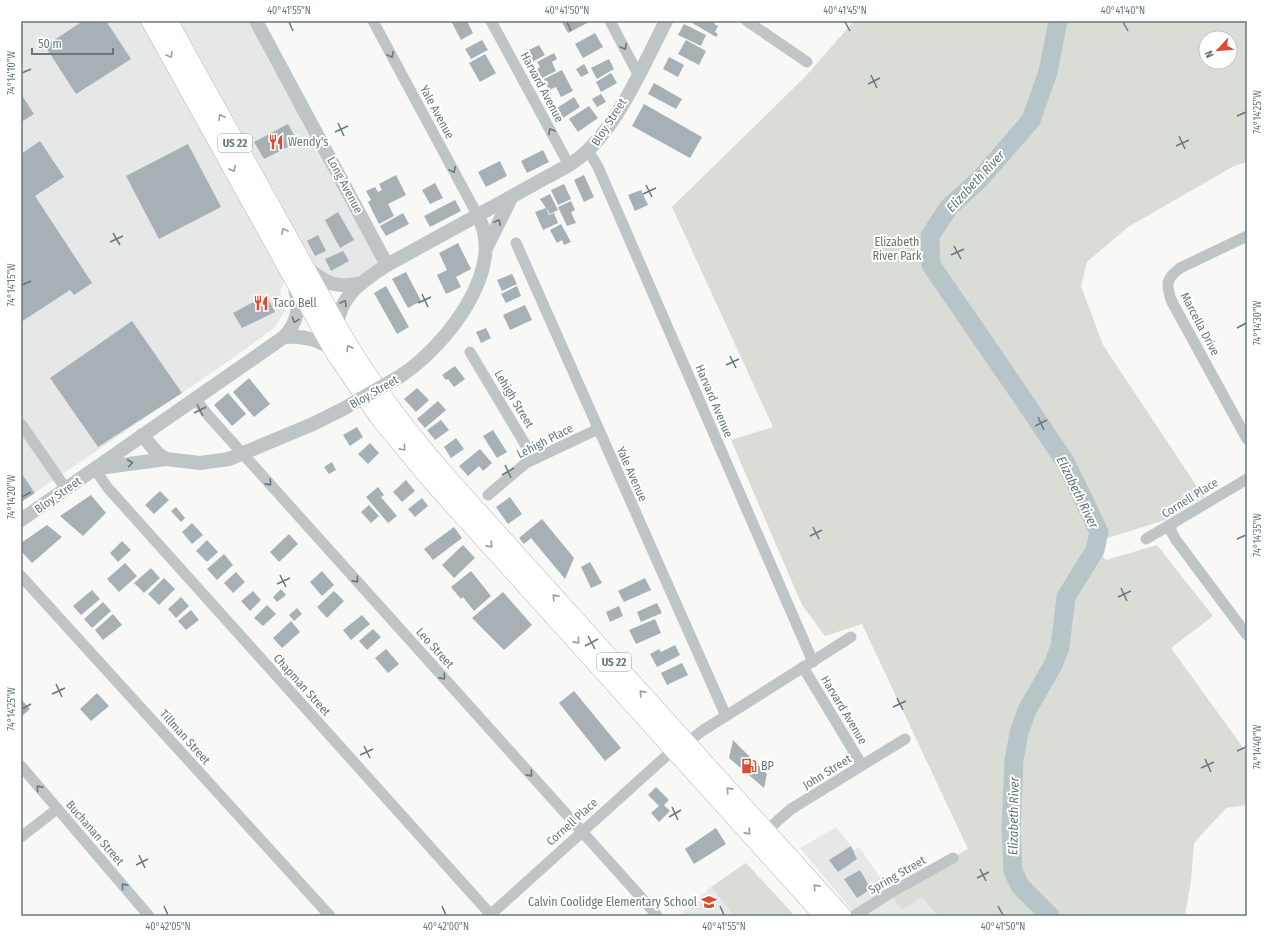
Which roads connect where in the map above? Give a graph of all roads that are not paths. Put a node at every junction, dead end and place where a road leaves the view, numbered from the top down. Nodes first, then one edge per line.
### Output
1 (152, 21) edge
2 (168, 21) edge
3 (256, 21) edge
4 (373, 21) edge
5 (491, 21) edge
6 (610, 21) edge
7 (666, 21) edge
8 (747, 21) edge
9 (807, 62) dead end
10 (638, 74) junction
11 (589, 152) junction
12 (569, 165) junction
13 (511, 198) junction
14 (478, 216) junction
15 (1247, 236) edge
16 (516, 243) dead end
17 (486, 247) junction
18 (387, 265) junction
19 (296, 268) junction
20 (359, 284) junction
21 (337, 326) junction
22 (284, 337) junction
23 (334, 351) junction
24 (470, 352) dead end
25 (195, 398) junction
26 (21, 424) edge
27 (598, 429) junction
28 (142, 435) junction
29 (1247, 439) edge
30 (243, 454) junction
31 (534, 459) junction
32 (166, 460) junction
33 (95, 469) junction
34 (1247, 479) edge
35 (66, 489) junction
36 (488, 495) dead end
37 (21, 520) edge
38 (1171, 525) junction
39 (1146, 539) dead end
40 (21, 576) edge
41 (1247, 635) edge
42 (851, 637) dead end
43 (808, 665) junction
44 (726, 716) junction
45 (905, 739) dead end
46 (680, 746) junction
47 (862, 765) junction
48 (21, 766) edge
49 (58, 809) junction
50 (581, 831) junction
51 (766, 831) junction
52 (21, 837) edge
53 (954, 858) dead end
54 (656, 914) dead end
55 (491, 915) edge
56 (149, 916) edge
57 (330, 916) edge
58 (824, 916) edge
59 (842, 916) edge
60 (854, 916) edge

1 -> 19 highway, US 22
19 -> 2 highway, US 22
3 - 18 street, Long Avenue
4 -> 14 street, Yale Avenue
12 -> 5 street, Harvard Avenue
6 -> 10 street
7 - 10 street, Bloy Street
8 - 9 street
10 - 11 street, Bloy Street
11 - 12 street, Bloy Street
11 - 43 street, Harvard Avenue
12 - 13 street, Bloy Street
13 - 14 street, Bloy Street
17 -> 13 street
14 - 17 street, Bloy Street
14 - 18 street, Bloy Street
15 - 29 street, Marcella Drive
16 - 27 street, Yale Avenue
17 - 30 street, Bloy Street, bridge
18 - 20 street, Bloy Street
19 - 20 street
19 - 21 highway, US 22
19 -> 22 street, Bloy Street
19 - 23 highway, US 22
21 -> 20 street, Bloy Street
46 -> 21 highway, US 22
22 - 23 street
22 - 25 street, Bloy Street
23 -> 46 highway, US 22
24 - 31 street, Lehigh Street
25 - 28 street, Bloy Street
25 - 30 street, Leo Street
26 - 35 street
27 - 31 street, Lehigh Place
27 - 44 street, Yale Avenue
28 - 32 street
28 - 33 street, Bloy Street
30 - 32 street, Bloy Street
30 -> 50 street, Leo Street
31 - 36 street, Lehigh Place
33 -> 32 street, Bloy Street
33 - 35 street, Bloy Street
33 - 55 street, Chapman Street
34 - 38 street, Cornell Place
35 - 37 street, Bloy Street
38 - 39 street, Cornell Place
38 - 41 street
40 - 57 street, Tillman Street
42 - 43 street, Cornell Place
43 - 44 street, Cornell Place
43 - 47 street, Harvard Avenue
44 - 46 street, Cornell Place
45 - 47 street, John Street
46 - 50 street, Cornell Place
51 -> 46 highway, US 22
46 -> 58 highway, US 22
47 - 51 street, John Street
49 -> 48 street, Buchanan Street
49 - 52 street
56 -> 49 street, Buchanan Street
50 - 54 street, Leo Street
50 - 55 street, Cornell Place
59 -> 51 highway, US 22
53 - 60 street, Spring Street

